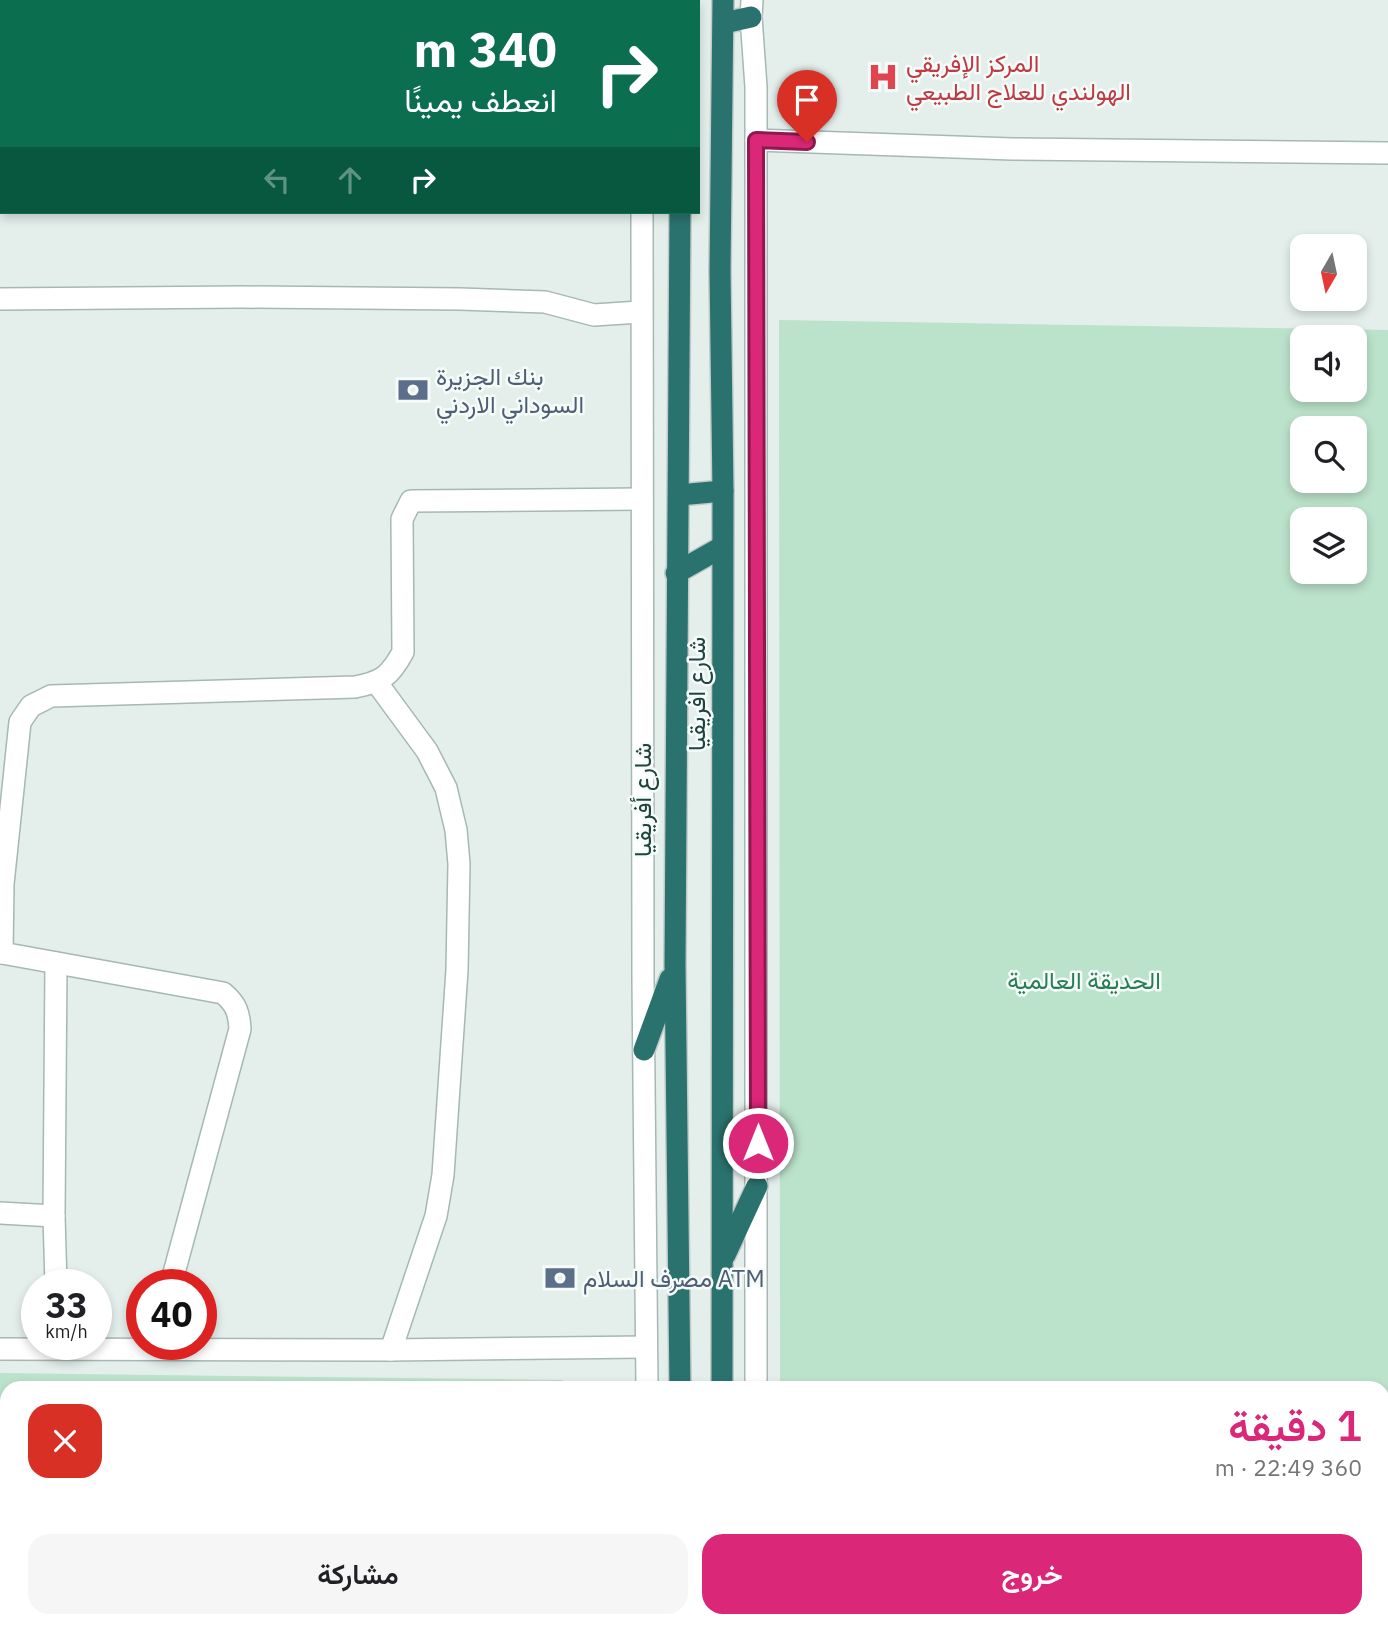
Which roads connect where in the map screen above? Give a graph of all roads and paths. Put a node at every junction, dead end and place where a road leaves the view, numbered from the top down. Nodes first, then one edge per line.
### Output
1 (723, 0) edge
2 (752, 8) edge
3 (724, 23) junction
4 (756, 140) junction
5 (1388, 153) edge
6 (642, 214) edge
7 (680, 214) edge
8 (0, 299) edge
9 (640, 312) junction
10 (723, 491) junction
11 (679, 495) junction
12 (642, 499) junction
13 (722, 547) junction
14 (676, 573) junction
15 (377, 683) junction
16 (10, 723) edge
17 (1, 953) edge
18 (56, 962) junction
19 (675, 964) junction
20 (644, 1050) junction
21 (757, 1186) junction
22 (0, 1213) edge
23 (54, 1216) junction
24 (722, 1260) junction
25 (56, 1269) edge
26 (175, 1269) edge
27 (646, 1347) junction
28 (21, 1348) edge
29 (217, 1348) edge
30 (0, 1349) edge
31 (391, 1350) junction
32 (647, 1381) edge
33 (680, 1381) edge
34 (722, 1381) edge
35 (756, 1381) edge

1 - 3 highway, شارع افريقيا
2 - 3 highway
2 - 4 street
3 - 10 highway, شارع افريقيا
4 - 5 street
4 - 21 street
6 - 9 street, شارع أفريقيا
7 - 11 highway, شارع افريقيا
8 - 9 street
9 - 12 street, شارع أفريقيا
10 - 11 highway
10 - 13 highway, شارع افريقيا
11 - 14 highway, شارع افريقيا
12 - 15 street
12 - 20 street, شارع أفريقيا
13 - 14 highway
13 - 24 highway, شارع افريقيا
14 - 19 highway, شارع افريقيا
15 - 16 street
15 - 31 street
16 - 17 street
17 - 18 street
18 - 23 street
18 - 26 street
19 - 20 highway
19 - 33 highway, شارع افريقيا
20 - 27 street, شارع أفريقيا
21 - 24 highway
21 - 35 street
22 - 23 street
23 - 25 street
24 - 34 highway, شارع افريقيا
27 - 31 street
27 - 32 street, شارع أفريقيا
28 - 30 street
29 - 31 street

